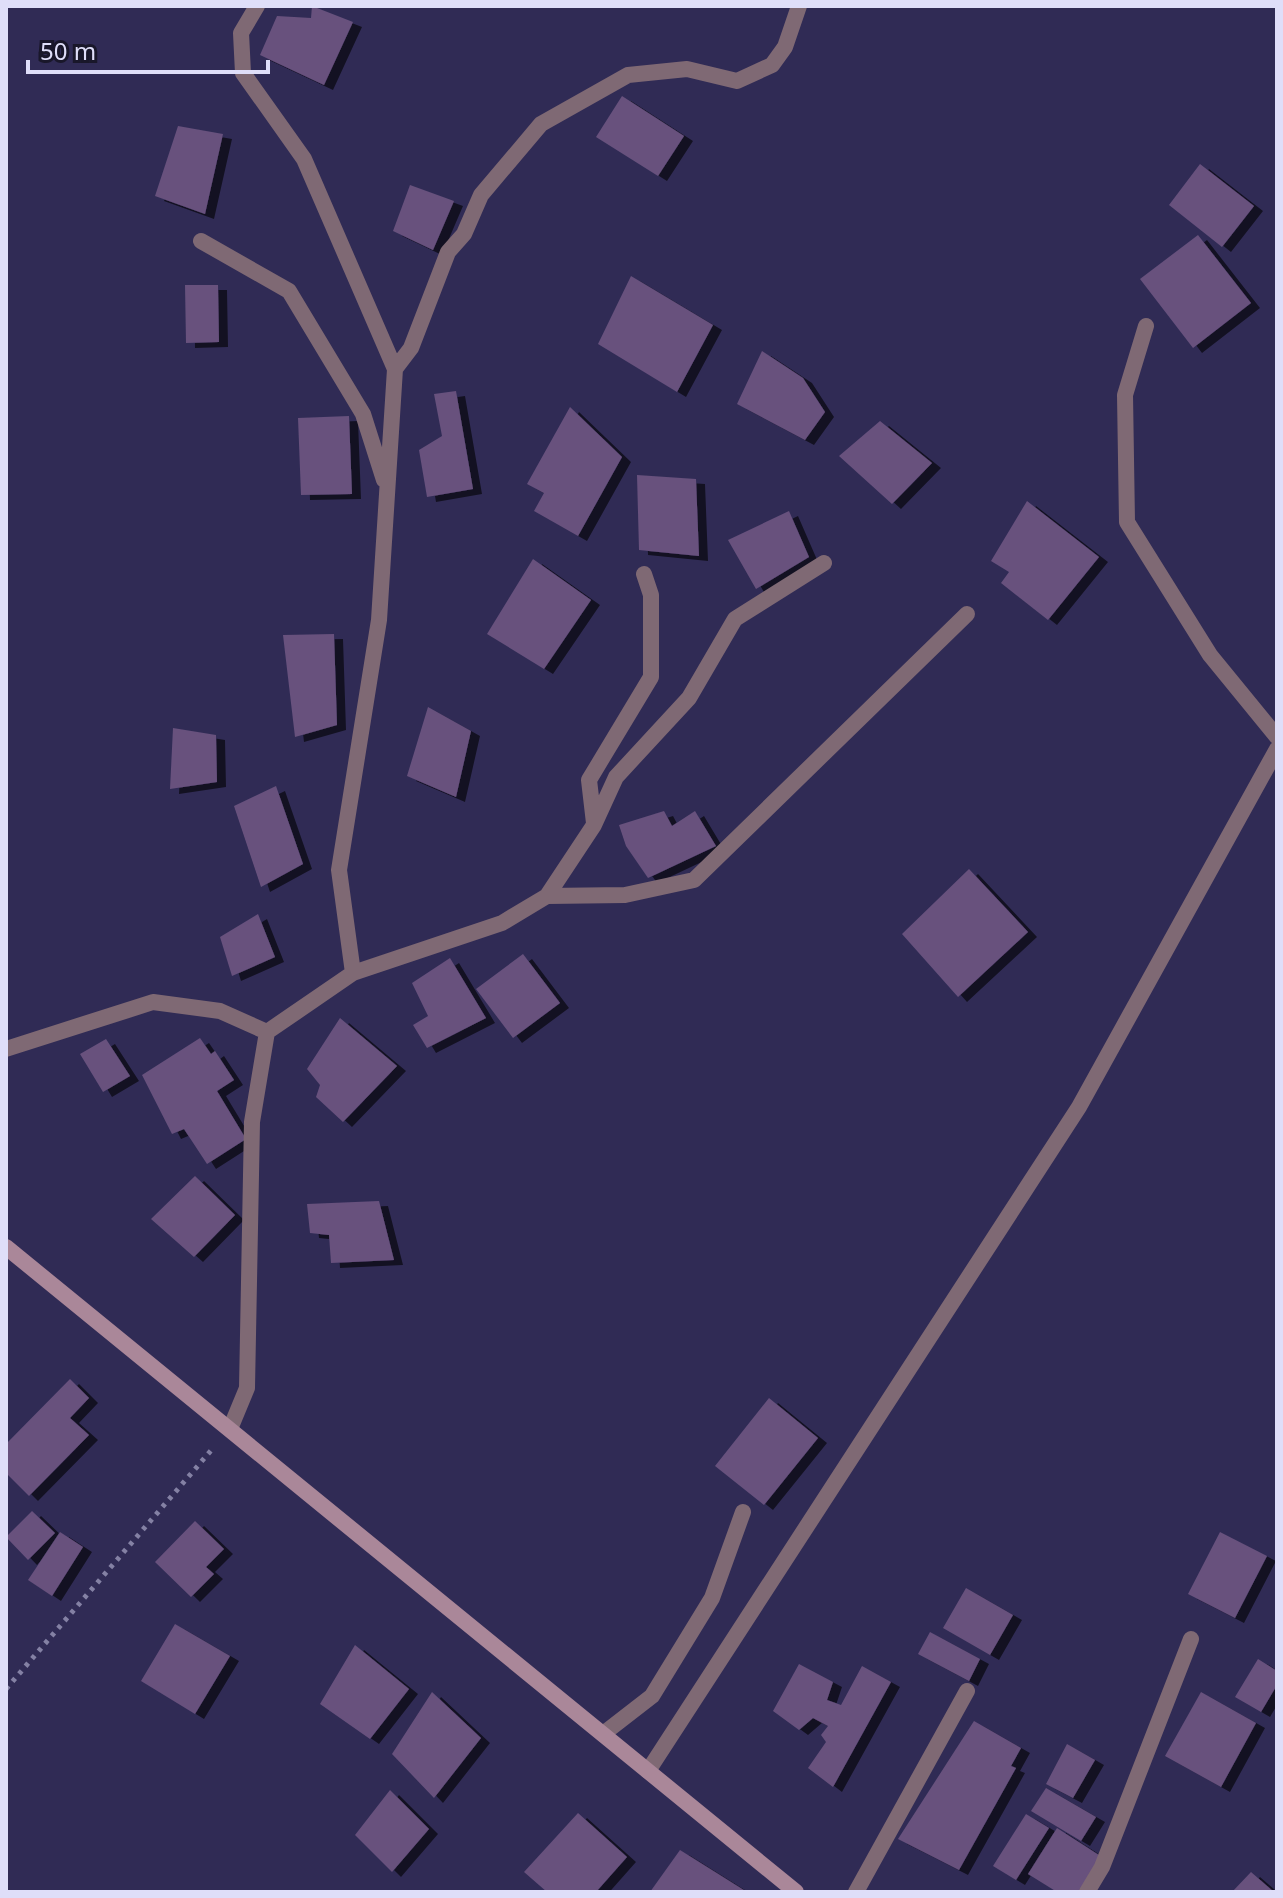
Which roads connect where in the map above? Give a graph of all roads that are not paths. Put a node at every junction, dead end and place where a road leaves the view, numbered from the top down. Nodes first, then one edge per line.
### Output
1 (257, 6) edge
2 (799, 6) edge
3 (201, 241) dead end
4 (1146, 326) dead end
5 (395, 369) junction
6 (387, 489) junction
7 (824, 563) dead end
8 (644, 574) dead end
9 (967, 614) dead end
10 (1277, 737) edge
11 (1277, 749) edge
12 (594, 825) junction
13 (547, 896) junction
14 (353, 973) junction
15 (267, 1032) junction
16 (6, 1049) edge
17 (6, 1247) edge
18 (230, 1429) junction
19 (743, 1512) dead end
20 (1191, 1639) dead end
21 (967, 1691) dead end
22 (603, 1734) junction
23 (648, 1771) junction
24 (796, 1892) edge
25 (856, 1892) edge
26 (1087, 1892) edge

1 - 5 street
2 - 5 street
3 - 6 street
4 - 10 street
5 - 6 street
6 - 14 street
7 - 12 street
8 - 12 street
9 - 13 street
11 - 23 street
12 - 13 street
13 - 14 street
14 - 15 street
15 - 16 street
15 - 18 street
17 - 18 street
18 - 22 street
19 - 22 street
20 - 26 street
21 - 25 street
22 - 23 street
23 - 24 street

